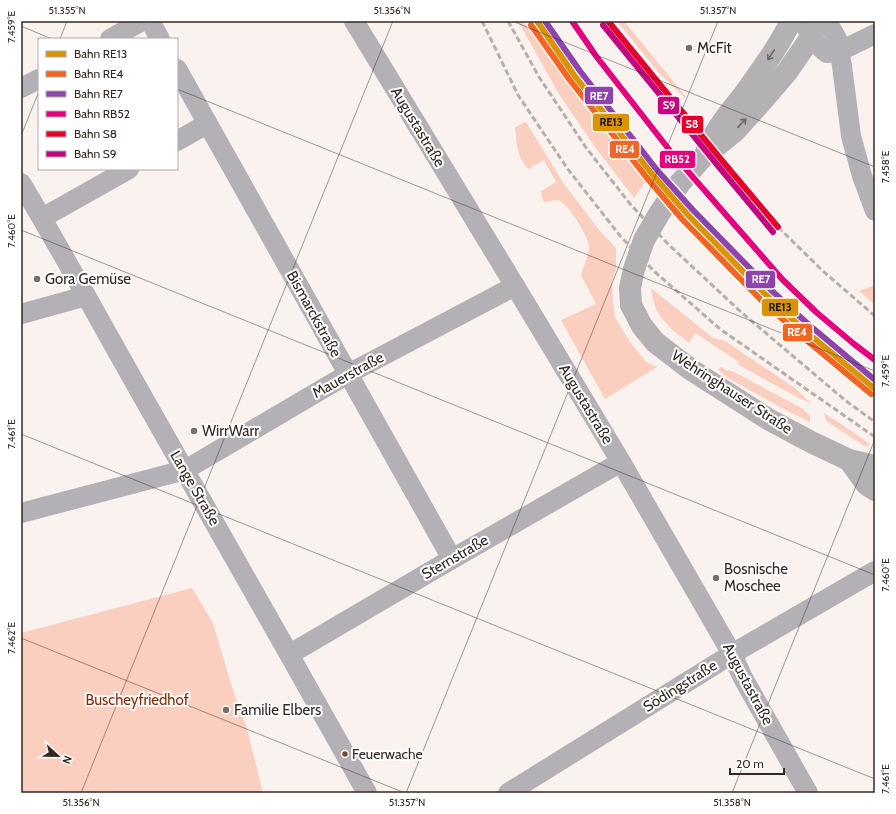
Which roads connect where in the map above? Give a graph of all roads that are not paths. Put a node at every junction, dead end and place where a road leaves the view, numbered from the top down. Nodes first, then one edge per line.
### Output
1 (142, 21) edge
2 (150, 21) edge
3 (354, 21) edge
4 (791, 21) edge
5 (814, 25) edge
6 (875, 34) edge
7 (112, 38) edge
8 (159, 38) edge
9 (840, 51) junction
10 (178, 71) edge
11 (38, 80) edge
12 (21, 88) edge
13 (207, 124) junction
14 (178, 140) edge
15 (702, 158) junction
16 (127, 170) edge
17 (21, 183) edge
18 (875, 211) edge
19 (42, 218) junction
20 (515, 286) junction
21 (86, 296) junction
22 (21, 314) edge
23 (348, 374) junction
24 (849, 460) junction
25 (622, 462) junction
26 (875, 466) edge
27 (185, 470) junction
28 (875, 490) edge
29 (21, 513) edge
30 (452, 559) junction
31 (875, 571) edge
32 (290, 654) junction
33 (732, 654) junction
34 (367, 793) edge
35 (508, 793) edge
36 (808, 793) edge

1 - 7 street
2 - 8 street
3 - 20 street, Augustastraße
4 -> 15 main road, Wehringhauser Straße
5 - 9 street
15 -> 5 main road, Wehringhauser Straße
6 - 9 street
9 - 18 street
10 - 13 street, Bismarckstraße
11 - 12 street
13 - 14 street
13 - 23 street, Bismarckstraße
15 - 24 main road, Wehringhauser Straße
16 - 19 street
17 - 19 street, Lange Straße
19 - 21 street, Lange Straße
20 - 23 street, Mauerstraße
20 - 25 street, Augustastraße
21 - 22 street
21 - 27 street, Lange Straße
23 - 27 street, Mauerstraße
23 - 30 street, Bismarckstraße
24 - 26 main road, Wehringhauser Straße
24 - 28 main road, Wehringhauser Straße
25 - 30 street, Sternstraße
25 - 33 street, Augustastraße
27 - 29 street, Mauerstraße
27 - 32 street, Lange Straße
30 - 32 street, Sternstraße
31 - 33 street, Södingstraße
32 - 34 street, Lange Straße
33 - 35 street, Södingstraße
33 - 36 street, Augustastraße

